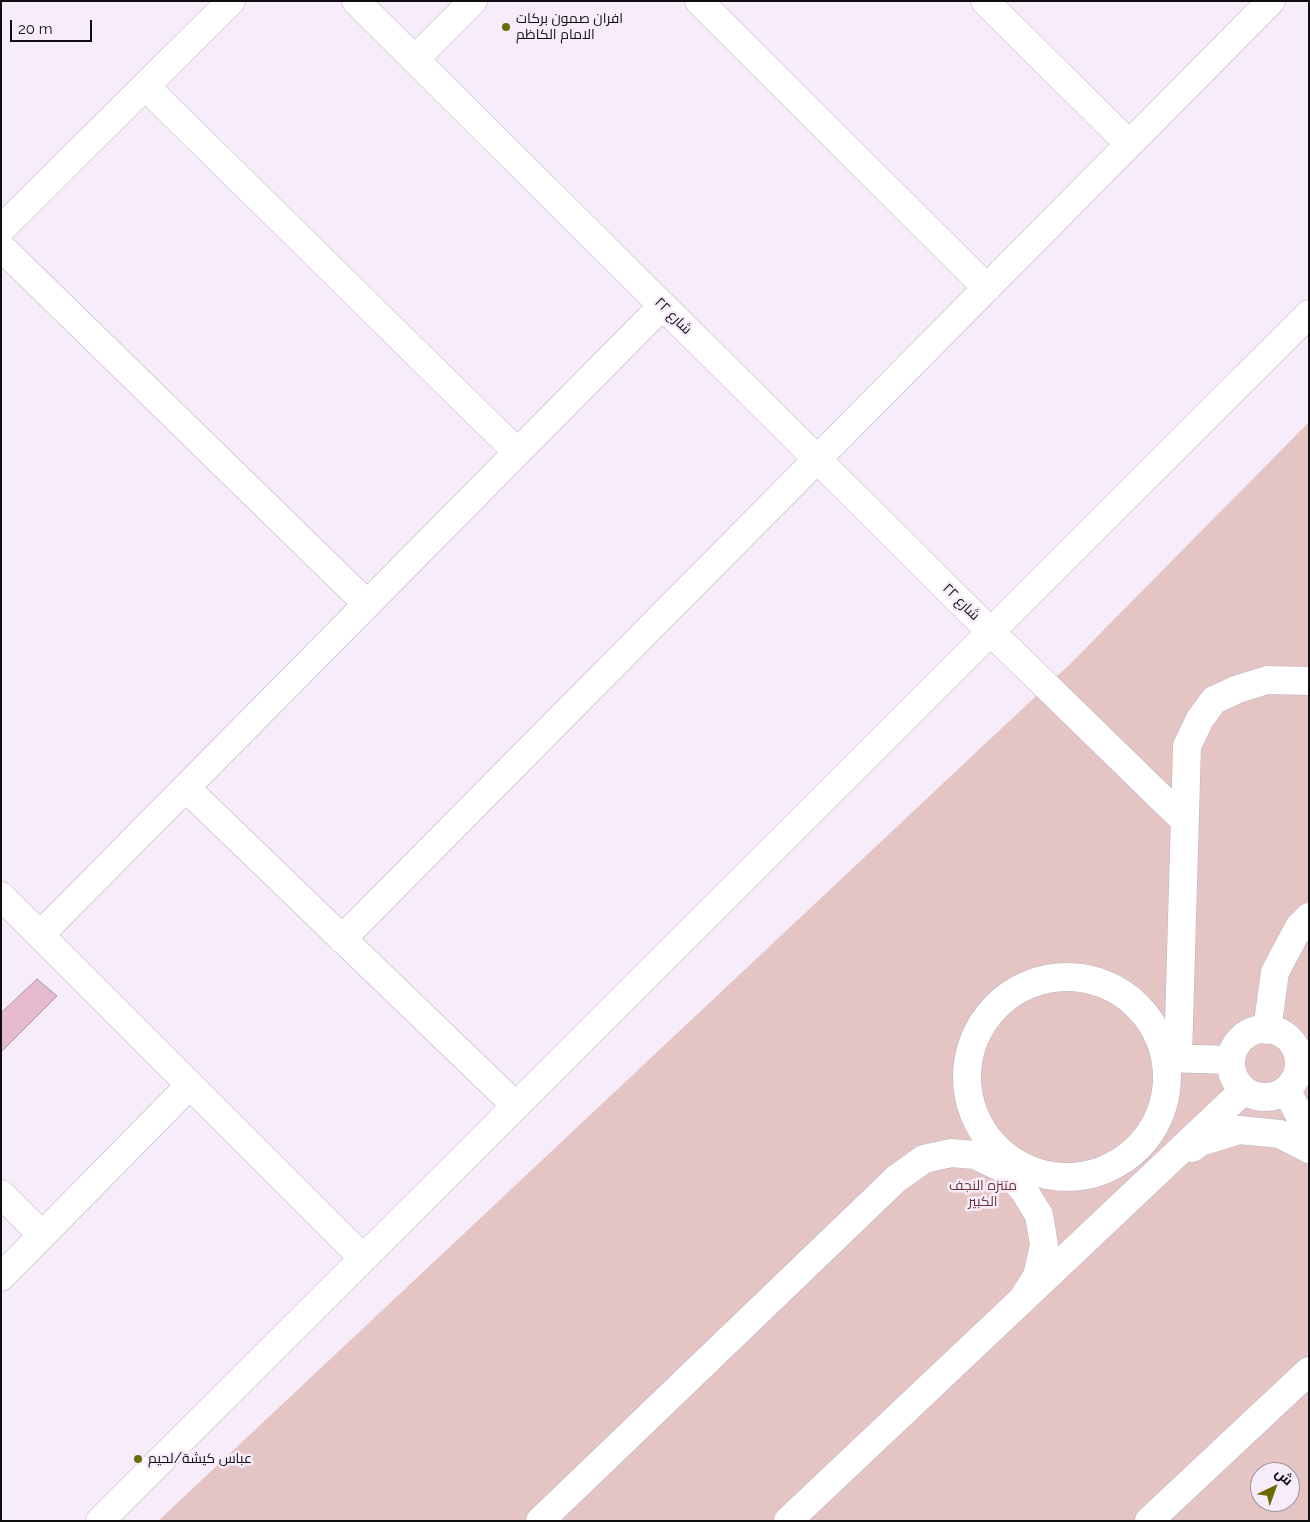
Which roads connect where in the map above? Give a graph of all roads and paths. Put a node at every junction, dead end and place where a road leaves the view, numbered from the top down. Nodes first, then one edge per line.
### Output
1 (231, 1) edge
2 (356, 1) edge
3 (473, 1) edge
4 (699, 1) edge
5 (985, 1) edge
6 (1270, 1) edge
7 (415, 59) junction
8 (145, 86) junction
9 (1129, 144) junction
10 (1, 229) edge
11 (1, 247) edge
12 (987, 288) junction
13 (662, 306) junction
14 (1309, 314) edge
15 (517, 452) junction
16 (818, 459) junction
17 (367, 604) junction
18 (991, 632) junction
19 (1309, 681) edge
20 (186, 788) junction
21 (1185, 821) junction
22 (1, 896) edge
23 (1309, 917) edge
24 (40, 935) junction
25 (342, 939) junction
26 (1267, 1030) junction
27 (1172, 1058) junction
28 (1231, 1060) junction
29 (190, 1085) junction
30 (1244, 1090) junction
31 (1286, 1090) junction
32 (516, 1106) junction
33 (1309, 1125) edge
34 (1309, 1149) edge
35 (1006, 1164) junction
36 (1154, 1175) junction
37 (1, 1194) edge
38 (42, 1235) junction
39 (364, 1258) junction
40 (1, 1277) edge
41 (1022, 1300) junction
42 (1309, 1371) edge
43 (100, 1521) edge
44 (540, 1521) edge
45 (788, 1521) edge
46 (1150, 1521) edge

1 - 8 street
2 - 7 street, شارع ٢٢
3 - 7 street
4 - 12 street
5 - 9 street
6 - 9 street
7 - 13 street, شارع ٢٢
8 - 10 street
8 - 15 street
9 - 12 street
11 - 17 street
12 - 16 street
13 - 15 street
13 - 16 street, شارع ٢٢
14 - 18 street
15 - 17 street
16 - 18 street, شارع ٢٢
16 - 25 street
17 - 20 street
18 - 21 street, شارع ٢٢
18 - 32 street
19 - 21 street
20 - 24 street
20 - 25 street
21 - 27 street
22 - 24 street
23 - 26 street
24 - 29 street
25 - 32 street
26 - 28 street
26 - 31 street
27 - 28 street
27 - 35 street
27 - 35 street
28 - 30 street
29 - 38 street
29 - 39 street
30 - 31 street
30 - 36 street
31 - 33 street
32 - 39 street
34 - 36 street
35 - 41 street
35 - 44 street
36 - 41 street
37 - 38 street
38 - 40 street
39 - 43 street
41 - 45 street
42 - 46 street

